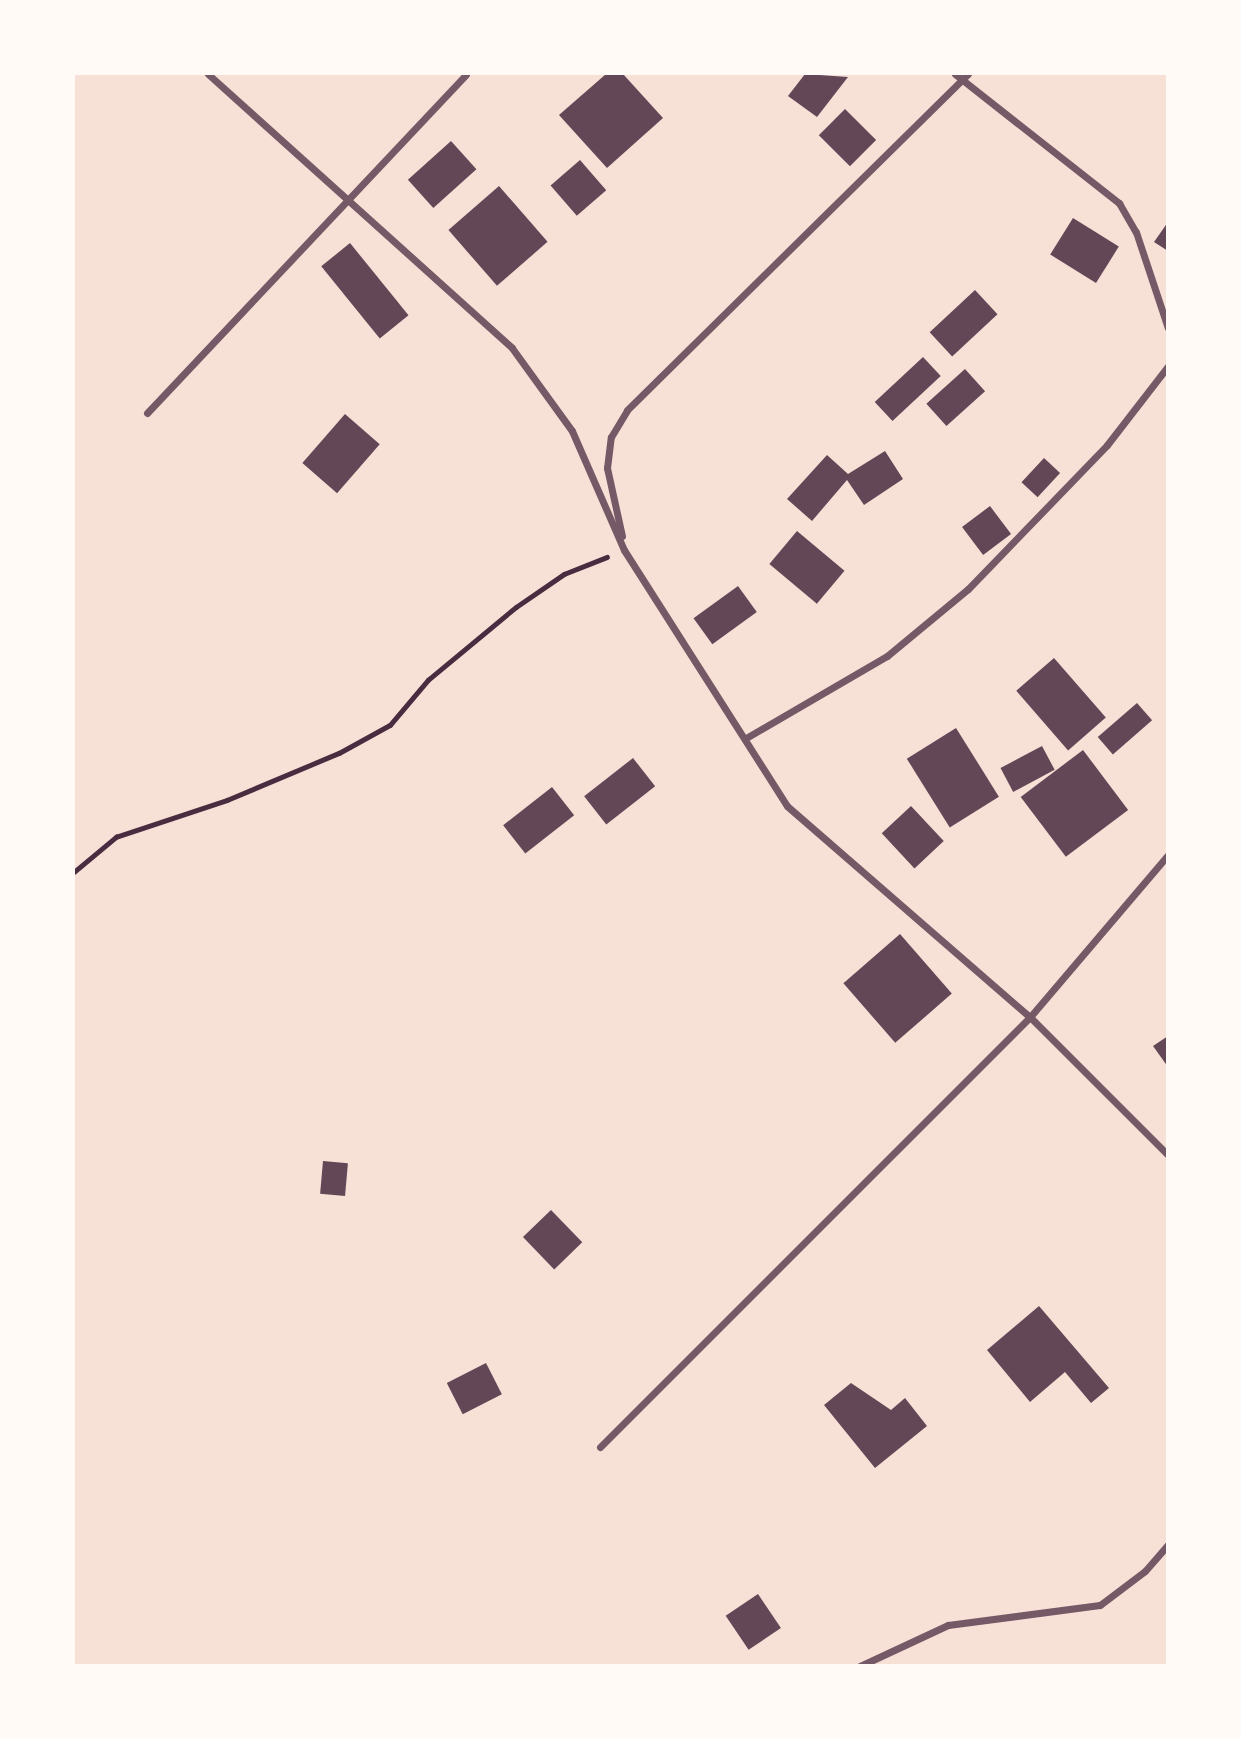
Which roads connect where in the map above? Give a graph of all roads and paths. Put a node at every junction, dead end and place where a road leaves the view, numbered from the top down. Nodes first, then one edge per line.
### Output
1 (208, 74) edge
2 (466, 74) edge
3 (955, 74) edge
4 (968, 74) edge
5 (961, 82) junction
6 (346, 201) junction
7 (1167, 328) edge
8 (1167, 366) edge
9 (148, 413) dead end
10 (624, 550) junction
11 (746, 738) junction
12 (1167, 855) edge
13 (74, 872) edge
14 (1030, 1017) junction
15 (1167, 1155) edge
16 (600, 1447) dead end
17 (1167, 1545) edge
18 (860, 1665) edge

1 - 6 street
2 - 6 street
3 - 5 street
4 - 5 street
5 - 7 street
5 - 10 street
6 - 9 street
6 - 10 street
8 - 11 street
10 - 11 street
10 - 13 path
11 - 14 street
12 - 14 street
14 - 15 street
14 - 16 street
17 - 18 street

